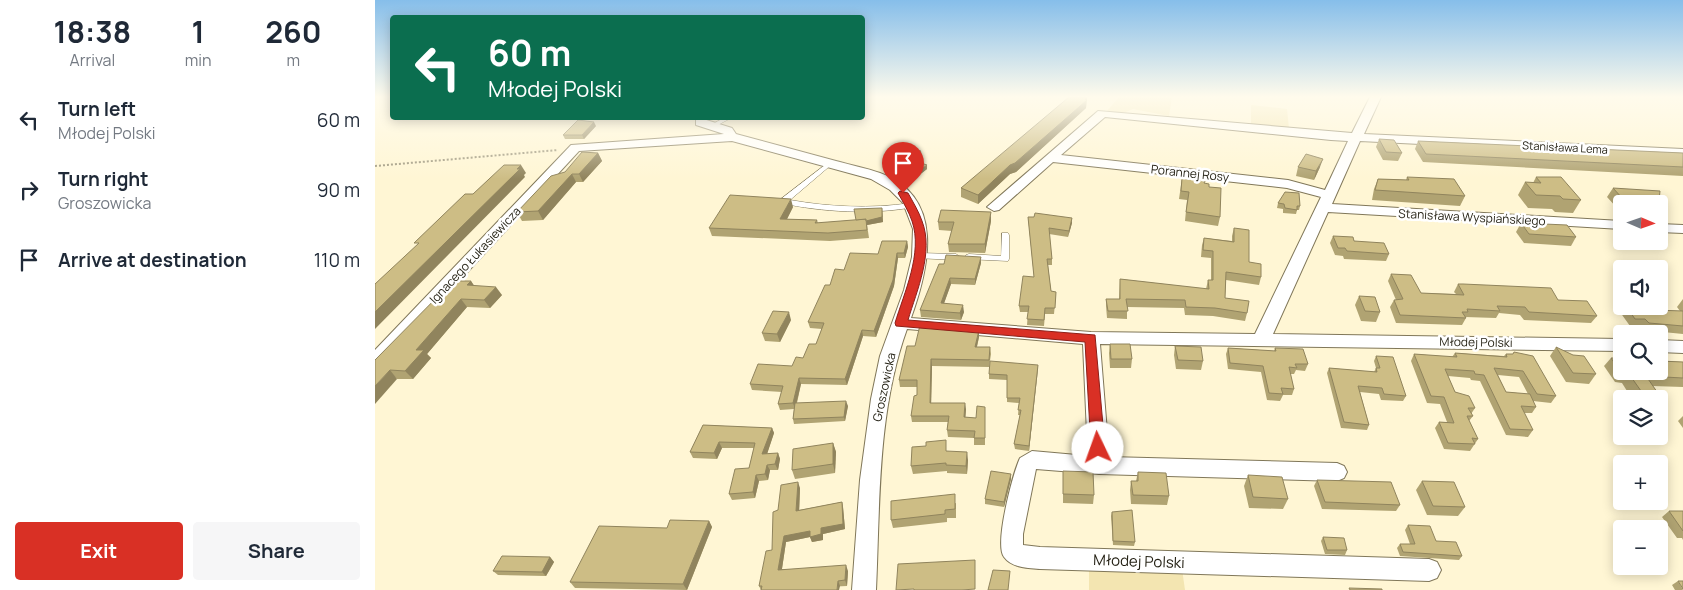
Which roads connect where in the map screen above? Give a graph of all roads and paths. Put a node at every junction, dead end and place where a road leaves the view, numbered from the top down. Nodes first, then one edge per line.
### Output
1 (708, 125) edge
2 (715, 125) edge
3 (1090, 125) edge
4 (1220, 125) edge
5 (1363, 125) edge
6 (712, 126) junction
7 (733, 137) junction
8 (1357, 138) junction
9 (575, 148) junction
10 (1683, 153) edge
11 (1051, 158) junction
12 (829, 164) junction
13 (375, 166) edge
14 (1326, 202) junction
15 (911, 205) junction
16 (994, 207) dead end
17 (1613, 224) edge
18 (1668, 228) edge
19 (1683, 229) edge
20 (1005, 235) dead end
21 (919, 256) junction
22 (901, 323) junction
23 (1091, 338) junction
24 (1261, 340) junction
25 (1613, 346) edge
26 (1668, 346) edge
27 (1683, 347) edge
28 (375, 361) edge
29 (1099, 466) junction
30 (1337, 472) dead end
31 (1429, 570) dead end
32 (865, 590) edge

1 - 6 street, Groszowicka
2 - 6 lane
3 - 11 street, Stanisława Lema
4 - 8 street, Stanisława Lema
5 - 8 street
6 - 7 street, Groszowicka
7 - 9 street, Groszowicka
7 - 12 street, Groszowicka
8 - 10 street, Stanisława Lema
8 - 14 street
9 - 13 path
9 - 28 street, Ignacego Łukasiewicza
11 - 14 street, Porannej Rosy
11 - 16 street, Stanisława Lema
12 - 15 street, Groszowicka
12 - 15 lane
14 - 17 street, Stanisława Wyspiańskiego
14 - 24 street
15 - 21 street, Groszowicka
18 - 19 street
20 - 21 lane
21 - 22 street, Groszowicka
22 - 23 street, Młodej Polski
22 - 32 street, Groszowicka
23 - 24 street, Młodej Polski
23 - 29 street
24 - 25 street, Młodej Polski
26 - 27 street
29 - 30 street, Młodej Polski
29 - 31 street, Młodej Polski

